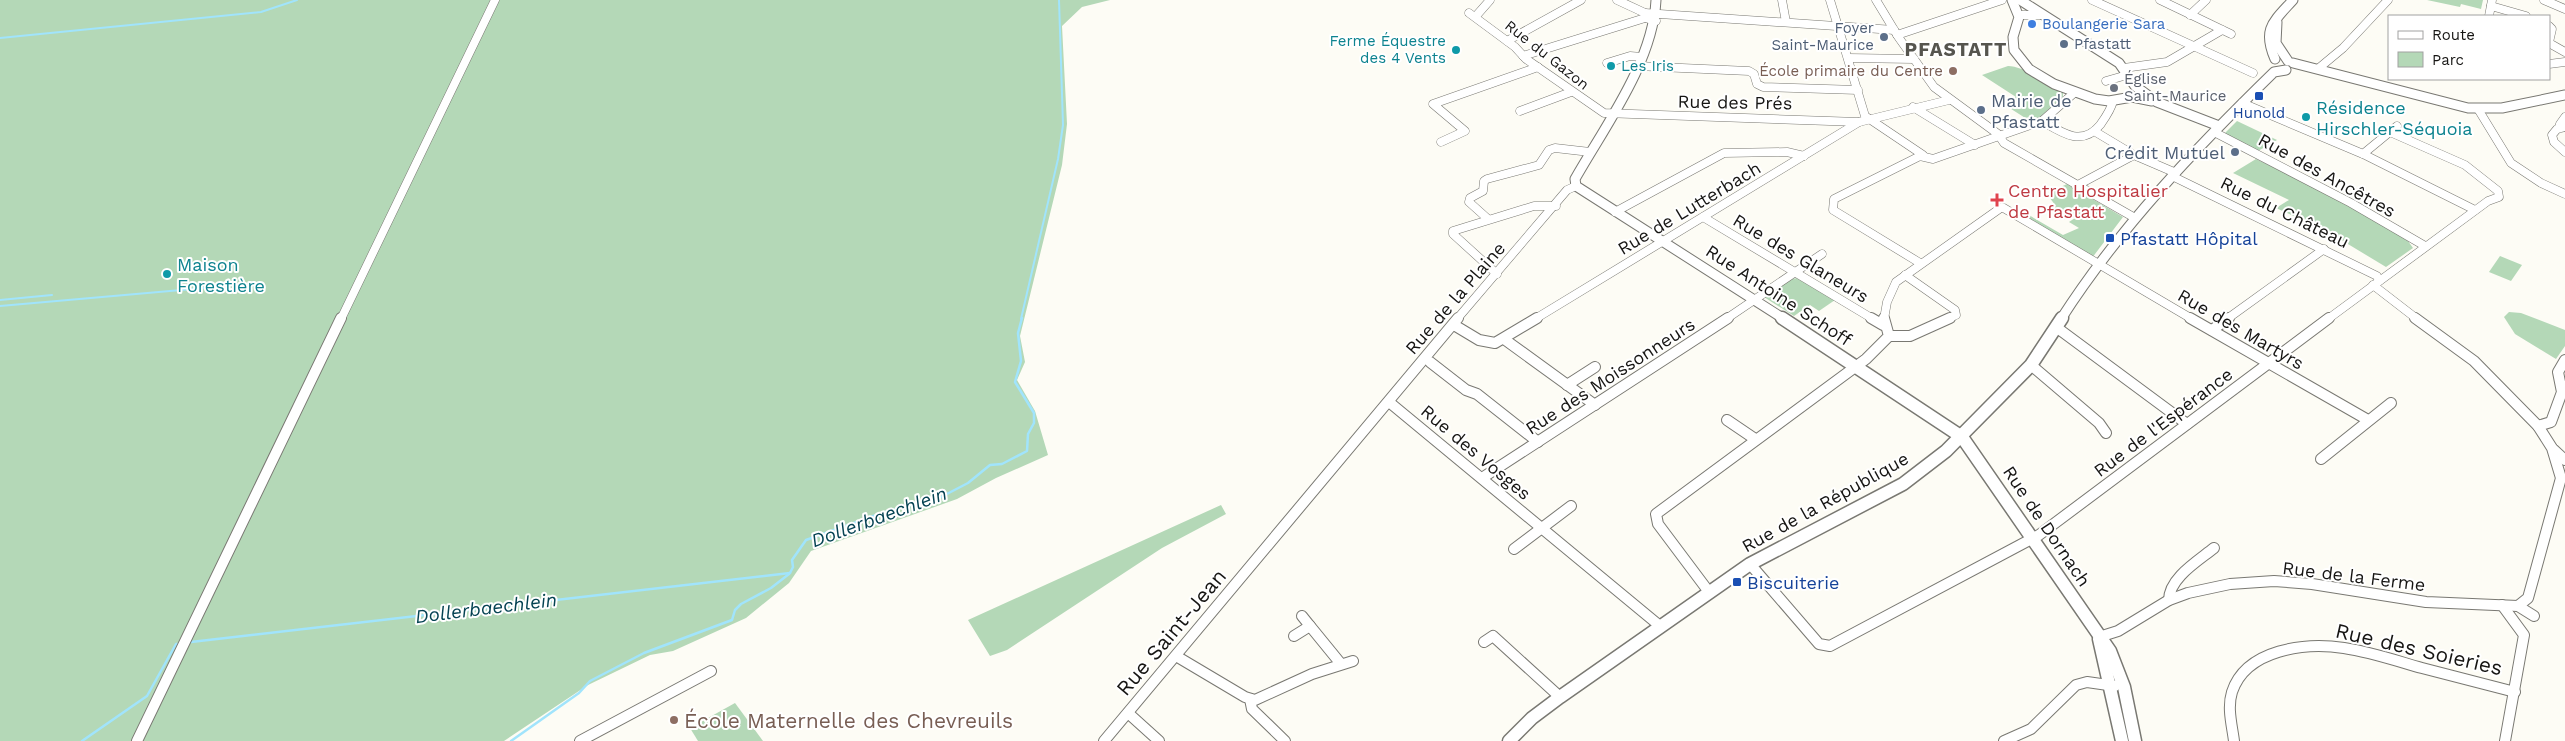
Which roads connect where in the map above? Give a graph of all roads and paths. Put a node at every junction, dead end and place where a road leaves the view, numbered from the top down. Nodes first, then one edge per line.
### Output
1 (495, 0) edge
2 (1490, 0) edge
3 (1581, 0) edge
4 (1617, 0) edge
5 (1656, 0) edge
6 (1782, 0) edge
7 (1830, 0) edge
8 (1876, 0) edge
9 (2002, 0) edge
10 (2012, 0) edge
11 (2020, 0) edge
12 (2092, 0) edge
13 (2160, 0) edge
14 (2206, 0) edge
15 (2293, 0) edge
16 (2388, 0) edge
17 (2544, 0) edge
18 (2492, 3) edge
19 (2565, 9) edge
20 (1469, 12) dead end
21 (2190, 14) junction
22 (2019, 15) junction
23 (2043, 15) junction
24 (2523, 15) edge
25 (1476, 16) junction
26 (1645, 16) junction
27 (1657, 17) junction
28 (2277, 18) junction
29 (1786, 22) junction
30 (1838, 26) junction
31 (2222, 30) junction
32 (1895, 32) junction
33 (2231, 34) dead end
34 (1507, 41) junction
35 (2550, 43) edge
36 (2196, 46) junction
37 (2565, 52) edge
38 (1523, 56) junction
39 (1848, 58) junction
40 (1914, 59) junction
41 (1639, 61) junction
42 (2565, 62) edge
43 (1607, 63) dead end
44 (2550, 64) edge
45 (2274, 66) junction
46 (2290, 66) junction
47 (1538, 67) junction
48 (2319, 68) junction
49 (2126, 71) junction
50 (2253, 73) dead end
51 (2333, 73) junction
52 (2106, 81) dead end
53 (1858, 90) junction
54 (2140, 91) junction
55 (1571, 92) junction
56 (2074, 93) junction
57 (2565, 95) edge
58 (2131, 97) junction
59 (1949, 100) junction
60 (2113, 101) junction
61 (2157, 102) junction
62 (2242, 103) junction
63 (1913, 108) junction
64 (2478, 109) junction
65 (1520, 110) dead end
66 (1611, 114) junction
67 (2565, 117) edge
68 (1867, 119) junction
69 (2042, 121) junction
70 (1859, 122) junction
71 (2397, 126) dead end
72 (2564, 127) edge
73 (2216, 129) junction
74 (2094, 131) junction
75 (2390, 132) junction
76 (2000, 136) junction
77 (1441, 142) dead end
78 (1975, 145) junction
79 (1590, 152) junction
80 (2565, 152) edge
81 (2363, 154) junction
82 (1923, 155) junction
83 (2134, 155) junction
84 (1804, 156) junction
85 (2175, 175) junction
86 (1576, 186) junction
87 (2076, 186) junction
88 (2565, 194) edge
89 (1556, 206) junction
90 (2475, 210) junction
91 (1615, 212) junction
92 (1703, 217) junction
93 (2135, 218) junction
94 (1488, 219) junction
95 (1453, 234) joint
96 (1663, 242) junction
97 (2425, 246) junction
98 (2324, 249) junction
99 (1822, 254) dead end
100 (1920, 264) junction
101 (2098, 265) junction
102 (1793, 273) junction
103 (1497, 274) junction
104 (1905, 275) junction
105 (2376, 283) junction
106 (1755, 300) junction
107 (1454, 325) junction
108 (1883, 325) junction
109 (2056, 327) junction
110 (2212, 330) junction
111 (1889, 336) junction
112 (1504, 339) junction
113 (2565, 360) edge
114 (1430, 362) dead end
115 (2268, 363) junction
116 (2031, 365) junction
117 (1856, 366) junction
118 (1595, 367) dead end
119 (1567, 385) junction
120 (1389, 402) junction
121 (2391, 402) dead end
122 (1595, 405) junction
123 (1727, 420) dead end
124 (2368, 420) junction
125 (2187, 424) junction
126 (2538, 426) junction
127 (2106, 433) dead end
128 (1962, 437) junction
129 (1755, 439) junction
130 (1538, 442) junction
131 (2552, 448) junction
132 (2321, 459) dead end
133 (2565, 460) edge
134 (1482, 478) junction
135 (2562, 481) edge
136 (1571, 506) dead end
137 (1542, 528) junction
138 (2033, 539) junction
139 (1267, 547) joint
140 (2214, 548) dead end
141 (1514, 549) dead end
142 (1750, 564) junction
143 (1709, 592) junction
144 (2169, 600) junction
145 (2502, 605) junction
146 (2518, 606) junction
147 (1302, 616) dead end
148 (2534, 616) dead end
149 (1310, 626) junction
150 (1660, 626) junction
151 (1294, 636) dead end
152 (2099, 637) junction
153 (1484, 642) dead end
154 (1176, 656) junction
155 (1353, 660) dead end
156 (1341, 664) junction
157 (711, 671) dead end
158 (2117, 687) junction
159 (2515, 692) junction
160 (1560, 697) junction
161 (1250, 699) junction
162 (1128, 713) junction
163 (137, 741) edge
164 (580, 741) edge
165 (1104, 741) edge
166 (1159, 741) edge
167 (1285, 741) edge
168 (1509, 741) edge
169 (2004, 741) edge
170 (2122, 741) edge
171 (2136, 741) edge
172 (2234, 741) edge
173 (2505, 741) edge

1 - 163 street
2 - 25 street
3 - 34 street
4 - 26 street
5 - 27 main road, Rue de la Plaine
6 - 29 street
7 - 30 street
8 - 32 street
9 - 32 street
10 - 22 main road
11 - 23 main road
12 - 36 street
13 - 21 street
14 - 21 street
15 - 28 main road
16 - 48 street
17 - 19 street
18 - 24 street
20 - 25 street, Rue du Gazon
21 - 31 street
22 - 23 street
22 - 56 main road
23 - 49 main road
25 - 34 street, Rue du Gazon
26 - 27 street
26 - 38 street
27 - 29 street
27 - 41 main road, Rue de la Plaine
28 - 45 main road
28 - 46 main road
29 - 30 street
30 - 32 street
30 - 39 street
31 - 33 street
31 - 36 street
32 - 40 street
34 - 38 street, Rue du Gazon
35 - 37 street
36 - 49 street
36 - 50 street
38 - 47 street, Rue du Gazon
39 - 40 street
39 - 53 street
40 - 59 street
41 - 43 street
41 - 53 street
41 - 66 main road, Rue de la Plaine
42 - 44 street
45 - 46 main road
45 - 46 main road
45 - 62 main road, Rue de la République
46 - 48 main road
46 - 51 main road
47 - 55 street, Rue du Gazon
47 - 77 street
48 - 51 main road
49 - 52 street
49 - 54 main road
51 - 64 main road
53 - 68 street
54 - 58 street
54 - 61 main road
55 - 65 street
55 - 66 street, Rue du Gazon
56 - 60 main road
56 - 69 street
57 - 64 main road
58 - 60 main road
58 - 61 main road
59 - 63 street, Rue de Lutterbach
59 - 76 street
60 - 74 street
61 - 73 main road
62 - 73 main road, Rue de la République
62 - 81 street
63 - 68 street, Rue de Lutterbach
63 - 78 street
64 - 88 street
66 - 70 street, Rue des Prés
66 - 79 main road, Rue de la Plaine
67 - 72 street
68 - 70 street, Rue de Lutterbach
68 - 82 street
69 - 74 street
69 - 76 street
70 - 84 street, Rue de Lutterbach
71 - 75 street
72 - 80 street
73 - 85 main road, Rue de la République
73 - 97 street, Rue des Ancêtres
74 - 83 street, Rue du Château
75 - 81 street
75 - 90 street, Rue de l'Espérance
76 - 78 street
76 - 87 street
78 - 82 street
79 - 86 main road, Rue de la Plaine
79 - 94 street
81 - 90 street
82 - 100 street
83 - 85 street, Rue du Château
83 - 87 street
84 - 91 street
84 - 92 street, Rue de Lutterbach
85 - 93 main road, Rue de la République
85 - 98 street, Rue du Château
86 - 89 street, Rue de la Plaine
86 - 91 main road, Rue Antoine Schoff
87 - 93 street
89 - 94 street
89 - 103 street, Rue de la Plaine
90 - 97 street, Rue de l'Espérance
91 - 96 main road, Rue Antoine Schoff
92 - 96 street, Rue de Lutterbach
92 - 102 street, Rue des Glaneurs
93 - 101 main road, Rue de la République
94 - 95 street
95 - 103 street
96 - 106 main road, Rue Antoine Schoff
96 - 112 street, Rue de Lutterbach
97 - 105 street, Rue de l'Espérance
98 - 105 street, Rue du Château
98 - 110 street
99 - 102 street, Rue des Moissonneurs
100 - 101 street
100 - 104 street
101 - 109 main road, Rue de la République
101 - 110 street, Rue des Martyrs
102 - 106 street, Rue des Moissonneurs
102 - 108 street, Rue des Glaneurs
103 - 107 street, Rue de la Plaine
104 - 108 street
104 - 111 street
105 - 115 street, Rue de l'Espérance
105 - 126 street, Rue du Château
106 - 117 main road, Rue Antoine Schoff
106 - 122 street, Rue des Moissonneurs
107 - 112 street, Rue de Lutterbach
107 - 120 street, Rue de la Plaine
108 - 111 street
109 - 116 main road, Rue de la République
109 - 125 street
110 - 115 street, Rue des Martyrs
111 - 117 street
112 - 119 street
113 - 126 street
114 - 130 street
115 - 124 street, Rue des Martyrs
115 - 125 street, Rue de l'Espérance
116 - 127 street
116 - 128 main road, Rue de la République
117 - 128 main road, Rue Antoine Schoff
117 - 129 street
118 - 119 street
119 - 122 street
120 - 134 street, Rue des Vosges
120 - 139 street, Rue de la Plaine
121 - 124 street
122 - 130 street, Rue des Moissonneurs
123 - 129 street
124 - 132 street
125 - 138 street, Rue de l'Espérance
126 - 131 street, Rue du Château
128 - 138 main road, Rue de Dornach
128 - 142 main road, Rue de la République
129 - 143 street
130 - 134 street, Rue des Moissonneurs
131 - 133 street, Rue du Château
131 - 135 street, Rue du Château
134 - 137 street, Rue des Vosges
135 - 146 street, Rue du Château
136 - 137 street
137 - 141 street
137 - 150 street, Rue des Vosges
138 - 142 street, Rue de l'Espérance
138 - 152 main road, Rue de Dornach
139 - 154 street, Rue Saint-Jean
140 - 144 street
142 - 143 main road, Rue de la République
143 - 150 main road, Rue de la République
144 - 145 street, Rue de la Ferme
144 - 152 street
145 - 146 street, Rue de la Ferme
145 - 159 street
146 - 148 street, Rue de la Ferme
147 - 149 street
149 - 151 street
149 - 156 street
150 - 160 main road, Rue de la République
152 - 158 main road, Rue de Dornach
153 - 160 street
154 - 161 street
154 - 162 street, Rue Saint-Jean
155 - 156 street
156 - 161 street
157 - 164 street
158 - 169 street
158 - 170 main road, Rue de Dornach
158 - 171 main road, Rue de Dornach
159 - 172 street, Rue des Soieries
159 - 173 street
160 - 168 main road, Rue de la République
161 - 167 street
162 - 165 street, Rue Saint-Jean
162 - 166 street

